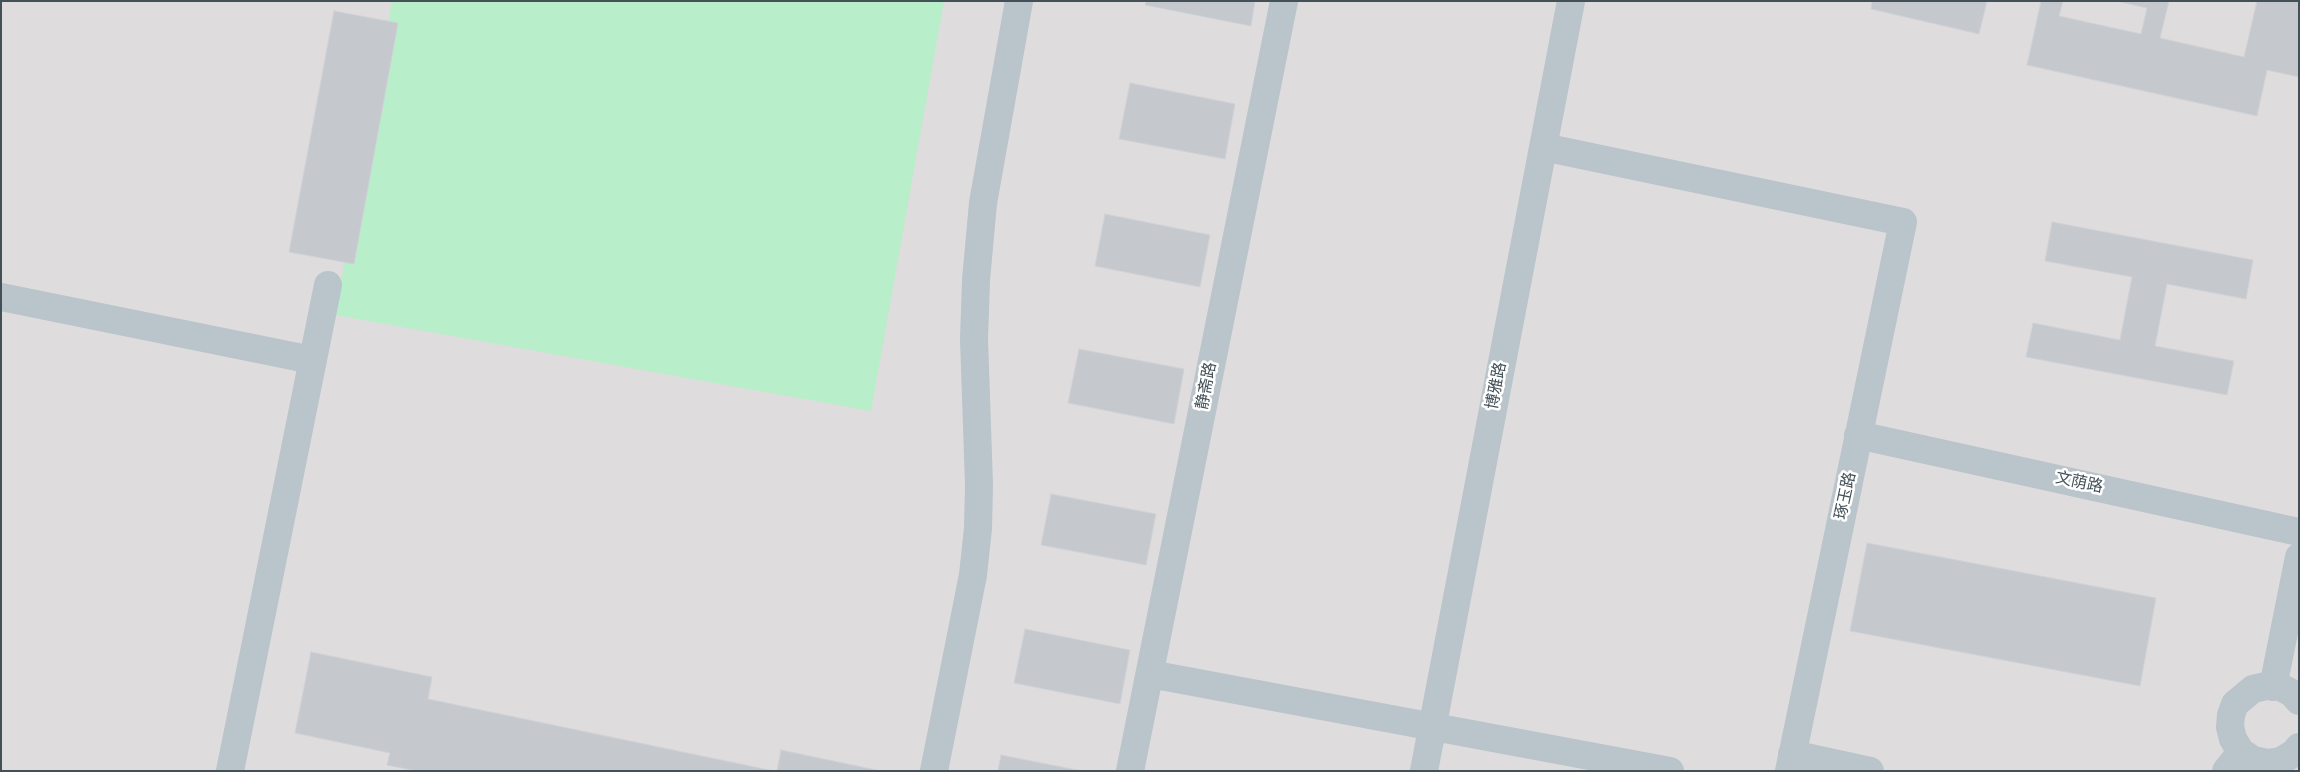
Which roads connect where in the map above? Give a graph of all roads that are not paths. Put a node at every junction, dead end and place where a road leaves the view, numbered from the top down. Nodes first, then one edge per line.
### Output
1 (1019, 1) edge
2 (1284, 1) edge
3 (1571, 1) edge
4 (1543, 147) junction
5 (328, 285) dead end
6 (1, 297) edge
7 (312, 360) junction
8 (1858, 435) junction
9 (2299, 532) edge
10 (2299, 557) edge
11 (1150, 674) junction
12 (2273, 687) junction
13 (2299, 701) edge
14 (1432, 727) junction
15 (2288, 760) edge
16 (2233, 761) edge
17 (1790, 763) edge
18 (230, 771) edge
19 (934, 771) edge
20 (1130, 771) edge
21 (1424, 771) edge
22 (1670, 771) edge
23 (1870, 771) edge

1 - 19 lane
2 - 11 lane, 静斋路
3 - 4 lane, 博雅路
4 - 8 lane, 琢玉路
4 - 14 lane, 博雅路
5 - 7 lane
6 - 7 lane
7 - 18 lane
8 - 9 lane, 文荫路
8 - 17 lane, 琢玉路
10 - 12 lane
11 - 14 lane
11 - 20 lane, 静斋路
12 - 13 lane
12 - 16 lane
14 - 21 lane, 博雅路
14 - 22 lane
15 - 16 lane
17 - 23 lane

